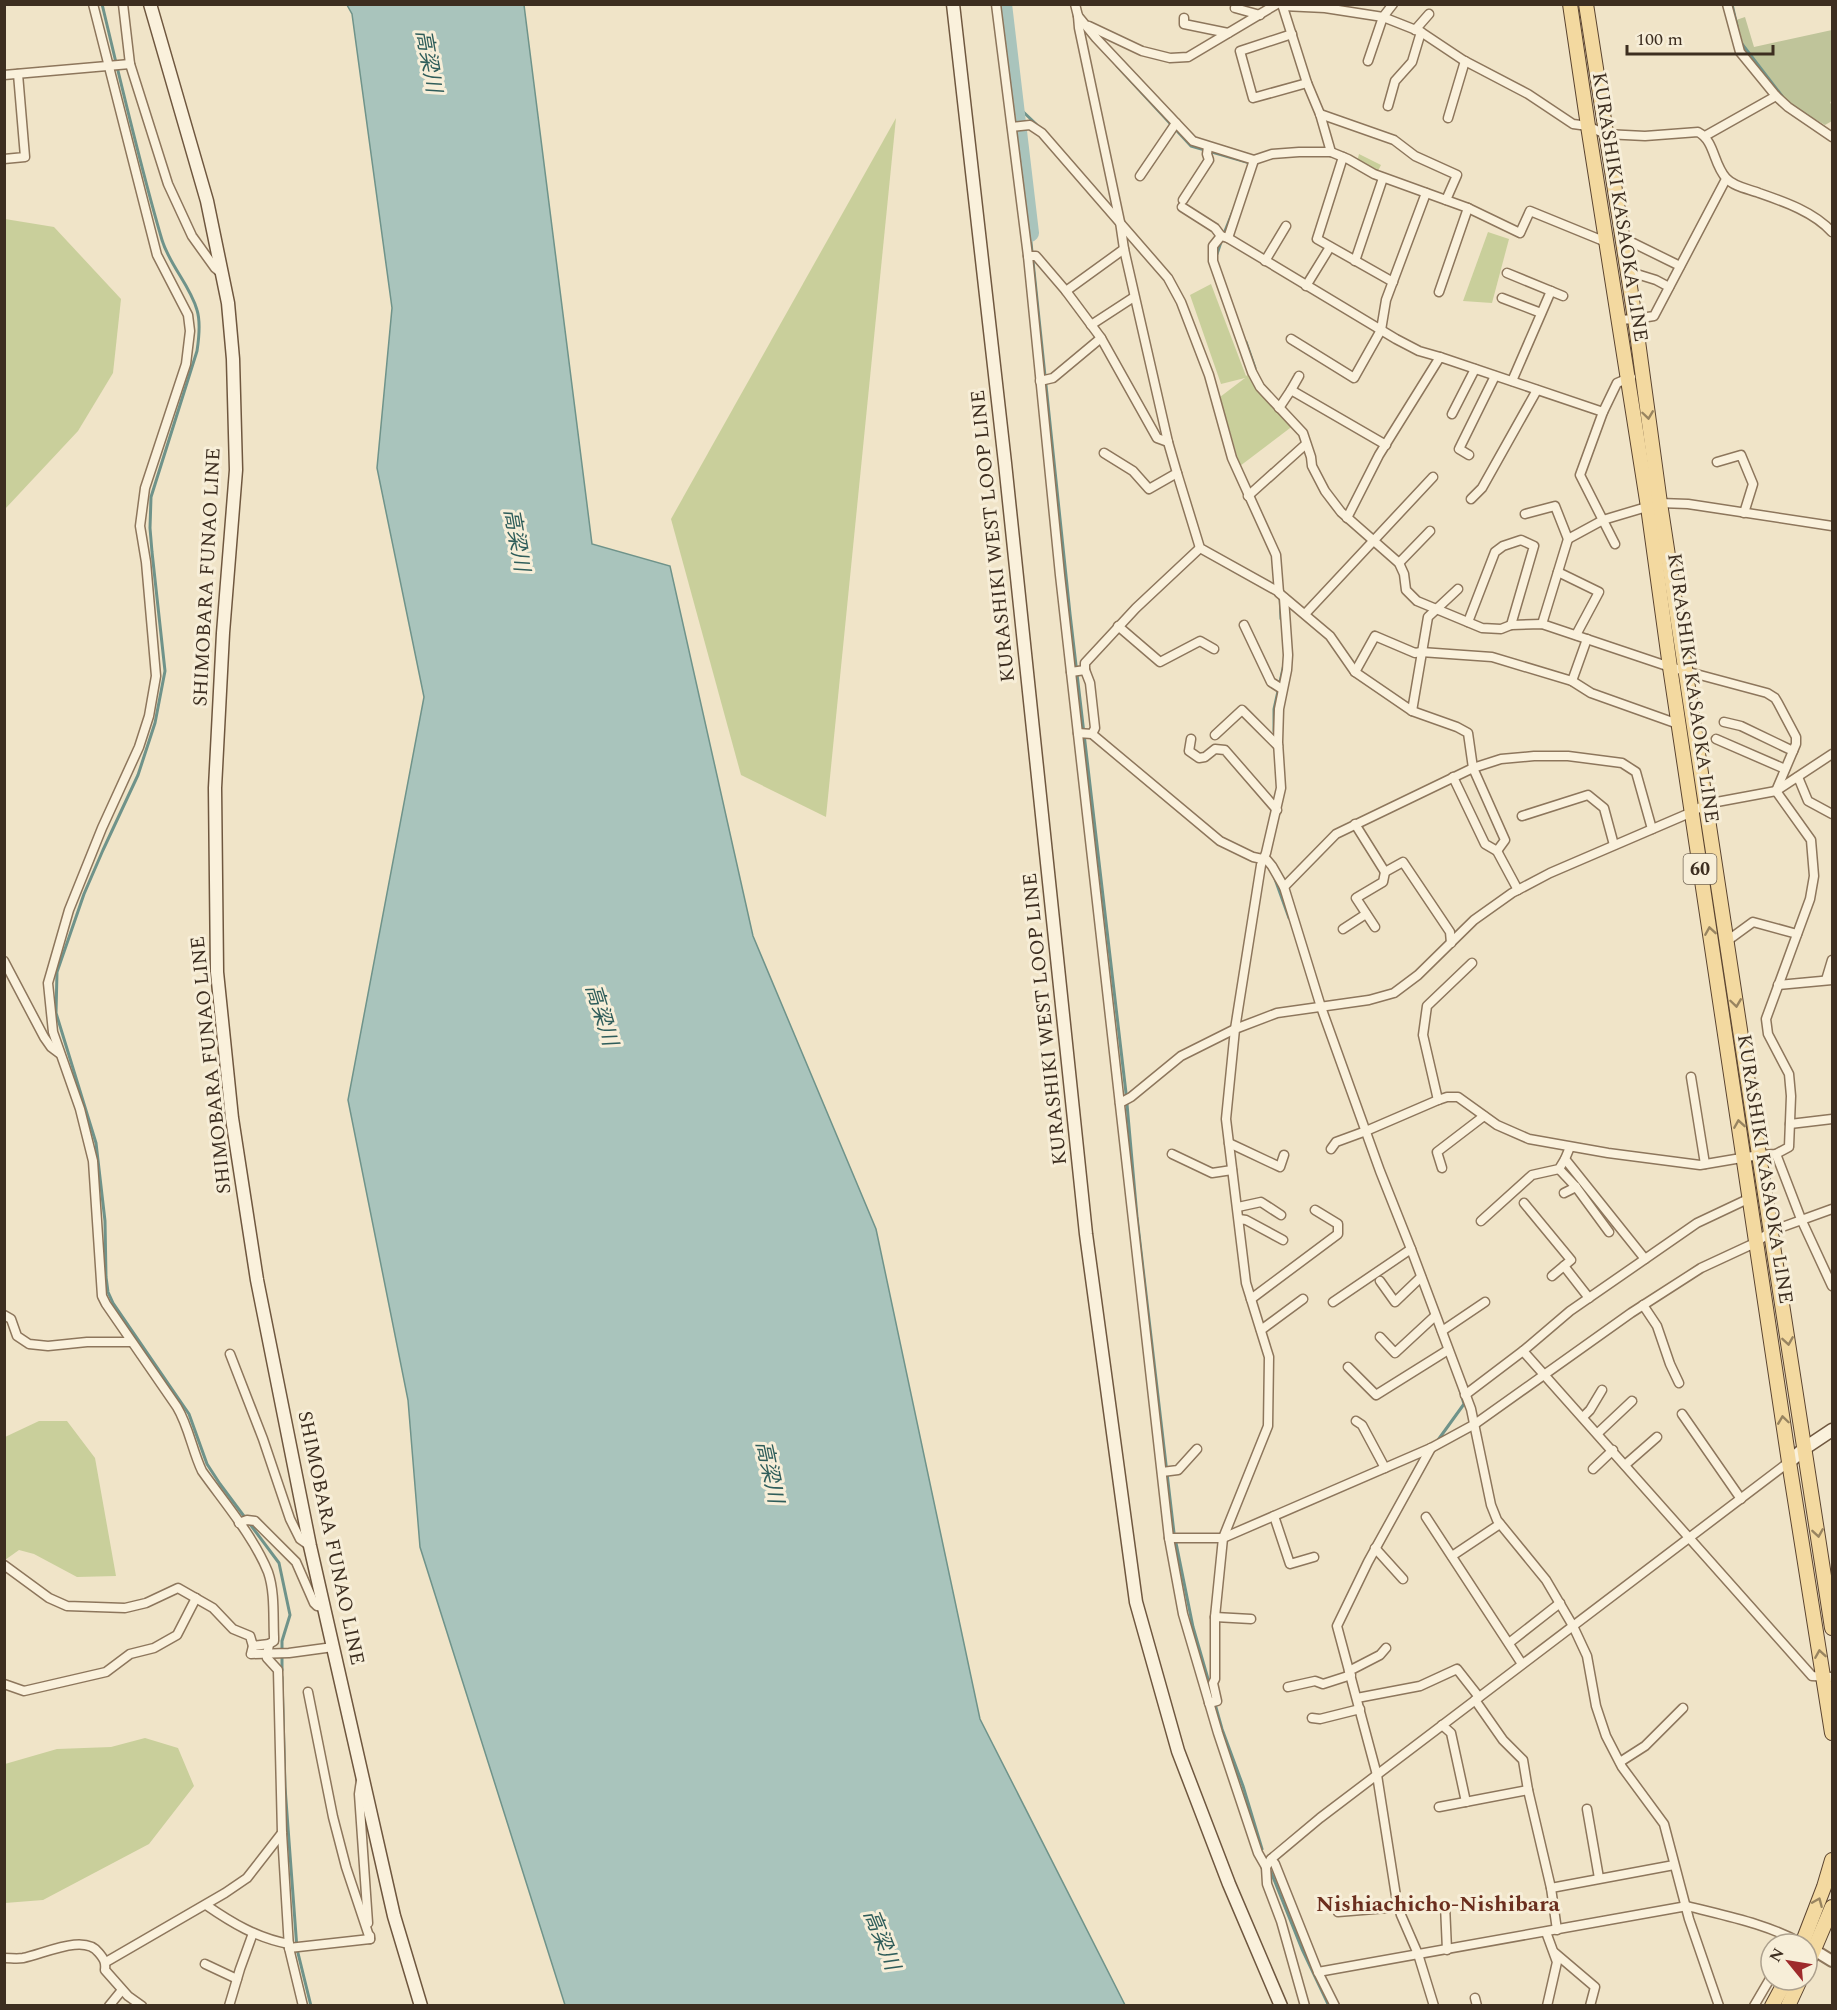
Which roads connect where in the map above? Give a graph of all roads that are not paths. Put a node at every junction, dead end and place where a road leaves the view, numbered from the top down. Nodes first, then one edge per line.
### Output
1 (93, 4) edge
2 (123, 4) edge
3 (150, 4) edge
4 (953, 4) edge
5 (996, 4) edge
6 (1236, 4) edge
7 (1393, 4) edge
8 (1586, 4) edge
9 (1727, 4) edge
10 (1281, 5) edge
11 (1568, 5) edge
12 (1316, 6) edge
13 (1076, 12) edge
14 (1260, 15) junction
15 (1430, 15) dead end
16 (1383, 17) junction
17 (1184, 18) dead end
18 (1418, 31) junction
19 (1228, 33) junction
20 (1292, 34) junction
21 (1465, 60) junction
22 (1368, 61) dead end
23 (126, 64) junction
24 (110, 67) junction
25 (18, 74) junction
26 (4, 75) edge
27 (1307, 83) junction
28 (1776, 96) junction
29 (1388, 106) dead end
30 (1320, 114) junction
31 (1448, 118) dead end
32 (1174, 126) junction
33 (1588, 126) junction
34 (1016, 127) junction
35 (1830, 132) edge
36 (1605, 134) junction
37 (1706, 136) junction
38 (1208, 150) junction
39 (1331, 152) junction
40 (1343, 157) junction
41 (4, 159) edge
42 (1254, 160) junction
43 (1140, 176) dead end
44 (1383, 178) junction
45 (1726, 178) junction
46 (1426, 193) junction
47 (1446, 200) junction
48 (1468, 208) junction
49 (1120, 222) junction
50 (1286, 226) dead end
51 (1833, 232) edge
52 (1224, 237) junction
53 (1622, 237) junction
54 (1606, 242) junction
55 (1330, 247) junction
56 (1124, 249) junction
57 (1031, 256) junction
58 (1265, 261) junction
59 (1355, 261) junction
60 (1680, 266) junction
61 (1627, 271) junction
62 (1507, 273) dead end
63 (222, 274) junction
64 (1393, 282) junction
65 (1306, 286) junction
66 (1669, 287) junction
67 (1066, 291) junction
68 (1551, 291) junction
69 (1439, 292) dead end
70 (1563, 296) dead end
71 (1134, 297) junction
72 (1502, 298) dead end
73 (1541, 313) junction
74 (1635, 319) junction
75 (1618, 320) junction
76 (1091, 325) junction
77 (1381, 330) junction
78 (1101, 338) junction
79 (1291, 339) dead end
80 (1440, 357) junction
81 (1475, 369) junction
82 (1299, 376) dead end
83 (1495, 376) junction
84 (1643, 376) junction
85 (1627, 378) junction
86 (1043, 381) junction
87 (1512, 381) junction
88 (1291, 390) junction
89 (1537, 390) junction
90 (1279, 408) junction
91 (1603, 412) junction
92 (1452, 414) dead end
93 (1168, 442) junction
94 (1306, 444) junction
95 (1386, 445) junction
96 (1104, 453) dead end
97 (1469, 455) dead end
98 (1717, 462) dead end
99 (1177, 473) junction
100 (1433, 477) dead end
101 (1250, 494) junction
102 (1471, 499) dead end
103 (1654, 505) junction
104 (1744, 513) junction
105 (1525, 514) dead end
106 (1347, 518) junction
107 (1603, 520) junction
108 (1833, 526) edge
109 (1430, 531) dead end
110 (1568, 539) junction
111 (1373, 540) junction
112 (1615, 544) dead end
113 (1200, 548) junction
114 (1399, 563) junction
115 (1557, 572) junction
116 (1458, 589) dead end
117 (1281, 595) junction
118 (1435, 609) junction
119 (1305, 614) junction
120 (1468, 622) junction
121 (1542, 624) junction
122 (1244, 625) dead end
123 (1511, 625) junction
124 (1118, 626) junction
125 (1576, 635) junction
126 (1587, 639) junction
127 (1214, 649) dead end
128 (1421, 652) junction
129 (1670, 667) junction
130 (1077, 671) junction
131 (1355, 672) junction
132 (1687, 672) junction
133 (1572, 681) junction
134 (1279, 687) junction
135 (1412, 711) junction
136 (1724, 722) dead end
137 (1678, 724) junction
138 (1084, 733) junction
139 (1215, 735) dead end
140 (1191, 739) dead end
141 (1716, 739) dead end
142 (1278, 746) junction
143 (1793, 751) junction
144 (1833, 754) edge
145 (1473, 768) junction
146 (1785, 769) junction
147 (1453, 777) junction
148 (1798, 777) junction
149 (1776, 791) junction
150 (1706, 804) junction
151 (1275, 808) junction
152 (1692, 812) junction
153 (1833, 814) edge
154 (1522, 816) dead end
155 (1355, 824) junction
156 (1652, 829) junction
157 (1614, 845) junction
158 (1497, 851) junction
159 (1264, 860) junction
160 (1385, 872) junction
161 (1284, 887) junction
162 (1518, 890) junction
163 (1366, 914) junction
164 (1375, 927) dead end
165 (1343, 929) dead end
166 (1797, 934) junction
167 (1727, 941) junction
168 (1451, 943) junction
169 (1833, 960) edge
170 (4, 961) edge
171 (1472, 963) dead end
172 (1829, 980) edge
173 (1778, 985) junction
174 (1319, 1007) junction
175 (1235, 1029) junction
176 (59, 1053) junction
177 (1691, 1077) dead end
178 (1438, 1100) junction
179 (1124, 1101) junction
180 (1484, 1116) junction
181 (1833, 1119) edge
182 (1790, 1125) junction
183 (1364, 1132) junction
184 (1229, 1143) junction
185 (1570, 1147) junction
186 (1330, 1149) dead end
187 (1172, 1154) dead end
188 (1776, 1154) junction
189 (1284, 1155) dead end
190 (1759, 1155) junction
191 (1744, 1158) junction
192 (1565, 1159) junction
193 (1705, 1164) junction
194 (1442, 1168) dead end
195 (1559, 1169) junction
196 (1232, 1170) junction
197 (1576, 1187) junction
198 (1564, 1193) dead end
199 (1750, 1198) junction
200 (1524, 1203) dead end
201 (1238, 1207) junction
202 (1833, 1209) edge
203 (1315, 1210) dead end
204 (1281, 1215) dead end
205 (1239, 1219) junction
206 (1801, 1219) junction
207 (1481, 1221) dead end
208 (1771, 1231) junction
209 (1609, 1232) dead end
210 (1283, 1240) dead end
211 (1757, 1242) junction
212 (1409, 1251) junction
213 (1645, 1259) junction
214 (1564, 1266) junction
215 (1552, 1276) dead end
216 (1421, 1277) junction
217 (1380, 1281) dead end
218 (1833, 1286) edge
219 (1588, 1298) junction
220 (1251, 1299) junction
221 (1303, 1299) dead end
222 (1333, 1302) dead end
223 (1485, 1302) dead end
224 (1643, 1305) junction
225 (4, 1316) edge
226 (1436, 1316) junction
227 (1261, 1330) junction
228 (1442, 1331) junction
229 (1380, 1337) dead end
230 (131, 1342) junction
231 (1447, 1351) junction
232 (1523, 1351) junction
233 (230, 1354) dead end
234 (1348, 1367) dead end
235 (1545, 1373) junction
236 (1679, 1383) dead end
237 (1602, 1390) dead end
238 (1466, 1395) junction
239 (1632, 1401) dead end
240 (1682, 1414) dead end
241 (1583, 1417) junction
242 (1356, 1421) dead end
243 (1474, 1424) junction
244 (1833, 1430) edge
245 (1598, 1433) junction
246 (1657, 1437) dead end
247 (1431, 1448) junction
248 (1805, 1448) junction
249 (1197, 1449) dead end
250 (1613, 1450) junction
251 (1789, 1462) junction
252 (1626, 1465) junction
253 (1384, 1468) junction
254 (1593, 1469) dead end
255 (1165, 1471) junction
256 (1741, 1499) junction
257 (1274, 1516) junction
258 (1426, 1516) dead end
259 (243, 1521) junction
260 (1500, 1524) junction
261 (1173, 1538) junction
262 (1223, 1538) junction
263 (1689, 1538) junction
264 (310, 1546) junction
265 (1375, 1548) junction
266 (1452, 1556) junction
267 (1314, 1557) dead end
268 (4, 1565) edge
269 (1403, 1579) dead end
270 (196, 1598) junction
271 (1560, 1603) junction
272 (325, 1607) junction
273 (1215, 1617) junction
274 (1251, 1619) dead end
275 (1573, 1626) junction
276 (1833, 1628) edge
277 (1509, 1643) junction
278 (253, 1646) junction
279 (333, 1647) junction
280 (1386, 1648) dead end
281 (268, 1651) junction
282 (1522, 1664) junction
283 (1350, 1673) junction
284 (1828, 1677) edge
285 (4, 1684) edge
286 (1288, 1688) dead end
287 (308, 1692) dead end
288 (1357, 1698) junction
289 (1477, 1698) junction
290 (1212, 1703) junction
291 (1683, 1708) dead end
292 (1360, 1709) junction
293 (1312, 1718) dead end
294 (1442, 1725) junction
295 (1833, 1733) edge
296 (1620, 1762) junction
297 (1377, 1775) junction
298 (362, 1777) junction
299 (1528, 1790) junction
300 (1466, 1802) junction
301 (1439, 1807) dead end
302 (1587, 1809) dead end
303 (282, 1833) junction
304 (1271, 1859) junction
305 (1833, 1860) edge
306 (1674, 1865) junction
307 (1266, 1867) junction
308 (1599, 1878) junction
309 (1551, 1888) junction
310 (206, 1905) junction
311 (1445, 1905) dead end
312 (1687, 1906) junction
313 (1399, 1907) junction
314 (1833, 1907) edge
315 (1338, 1912) dead end
316 (1557, 1930) junction
317 (1546, 1932) junction
318 (1776, 1932) edge
319 (1809, 1932) edge
320 (1815, 1932) edge
321 (253, 1933) junction
322 (370, 1939) junction
323 (294, 1946) junction
324 (1448, 1950) junction
325 (1554, 1952) junction
326 (1819, 1953) edge
327 (1418, 1954) junction
328 (4, 1958) edge
329 (21, 1959) junction
330 (1833, 1961) edge
331 (106, 1962) junction
332 (4, 1964) edge
333 (205, 1964) dead end
334 (1318, 1972) junction
335 (237, 1979) junction
336 (122, 1990) junction
337 (1762, 1992) edge
338 (1780, 1992) edge
339 (1794, 1992) edge
340 (110, 2006) edge
341 (142, 2006) edge
342 (229, 2006) edge
343 (303, 2006) edge
344 (421, 2006) edge
345 (1281, 2006) edge
346 (1305, 2006) edge
347 (1335, 2006) edge
348 (1434, 2006) edge
349 (1547, 2006) edge
350 (1590, 2006) edge
351 (1719, 2006) edge
352 (1754, 2006) edge
353 (1772, 2006) edge
354 (1788, 2006) edge

1 - 24 street
2 - 23 street
3 - 63 main road, SHIMOBARA FUNAO LINE
4 - 345 main road, KURASHIKI WEST LOOP LINE
5 - 34 street
6 - 14 street
7 - 16 street
8 - 36 main road, KURASHIKI KASAOKA LINE / 60
9 - 28 street
10 - 12 street
10 - 14 street
10 - 20 street
11 - 33 main road, KURASHIKI KASAOKA LINE / 60
12 - 16 street
13 - 19 street
13 - 32 street
13 - 49 street
14 - 19 street
15 - 18 street
16 - 18 street
16 - 22 street
17 - 19 street
18 - 21 street
18 - 29 street
20 - 27 street
20 - 27 street
21 - 31 street
21 - 33 street
23 - 24 street
23 - 63 street
24 - 25 street
24 - 176 street
25 - 26 street
25 - 41 street
27 - 30 street
28 - 35 street
28 - 37 street
30 - 39 street
30 - 47 street
32 - 38 street
32 - 43 street
33 - 36 street
33 - 54 main road, KURASHIKI KASAOKA LINE / 60
34 - 49 street
34 - 57 street
36 - 37 street
36 - 53 main road, KURASHIKI KASAOKA LINE / 60
37 - 45 street
38 - 42 street
38 - 52 street
39 - 40 street
39 - 42 street
40 - 44 street
40 - 55 street
42 - 52 street
44 - 46 street
44 - 59 street
45 - 51 street
45 - 60 street
46 - 47 street
46 - 64 street
47 - 48 street
48 - 54 street
48 - 69 street
49 - 56 street
49 - 101 street
50 - 58 street
52 - 58 street
52 - 90 street
53 - 60 street
53 - 61 main road, KURASHIKI KASAOKA LINE / 60
54 - 75 main road, KURASHIKI KASAOKA LINE / 60
55 - 59 street
55 - 65 street
56 - 67 street
56 - 71 street
57 - 67 street
57 - 86 street
58 - 65 street
59 - 64 street
60 - 66 street
61 - 66 street
61 - 74 main road, KURASHIKI KASAOKA LINE / 60
62 - 68 street
63 - 264 main road, SHIMOBARA FUNAO LINE
64 - 77 street
65 - 77 street
66 - 74 street
67 - 76 street
68 - 70 street
68 - 73 street
71 - 76 street
71 - 93 street
72 - 73 street
73 - 87 street
74 - 75 street
74 - 84 main road, KURASHIKI KASAOKA LINE / 60
75 - 85 main road, KURASHIKI KASAOKA LINE / 60
76 - 78 street
77 - 79 street
77 - 80 street
78 - 86 street
78 - 93 street
80 - 81 street
80 - 95 street
81 - 83 street
81 - 92 street
82 - 88 street
83 - 87 street
83 - 97 street
84 - 85 street
84 -> 103 main road, KURASHIKI KASAOKA LINE / 60
85 - 91 street
85 - 103 main road, KURASHIKI KASAOKA LINE / 60
86 - 130 street
87 - 89 street
88 - 90 street
88 - 95 street
89 - 91 street
89 - 102 street
90 - 94 street
91 - 107 street
93 - 99 street
94 - 101 street
94 - 106 street
95 - 106 street
96 - 99 street
98 - 104 street
99 - 113 street
100 - 111 street
101 - 117 street
103 - 104 street
103 - 107 street
103 - 129 main road, KURASHIKI KASAOKA LINE / 60
103 - 132 main road, KURASHIKI KASAOKA LINE / 60
104 - 108 street
105 - 110 street
106 - 111 street
107 - 110 street
107 - 112 street
109 - 114 street
110 - 115 street
111 - 114 street
111 - 119 street
113 - 117 street
113 - 124 street
114 - 118 street
115 - 121 street
115 - 125 street
116 - 118 street
117 - 119 street
117 - 134 street
118 - 120 street
118 - 128 street
119 - 131 street
120 - 123 street
120 - 123 street
121 - 123 street
121 - 125 street
122 - 134 street
124 - 127 street
124 - 130 street
125 - 126 street
126 - 129 street
126 - 133 street
128 - 131 street
128 - 133 street
128 - 135 street
129 - 132 street
129 - 137 main road, KURASHIKI KASAOKA LINE / 60
130 - 138 street
130 - 138 street
131 - 135 street
132 - 143 street
132 - 150 main road, KURASHIKI KASAOKA LINE / 60
133 - 137 street
134 - 142 street
135 - 145 street
136 - 143 street
137 - 152 main road, KURASHIKI KASAOKA LINE / 60
138 - 159 street
138 - 179 street
139 - 142 street
140 - 151 street
141 - 146 street
142 - 151 street
143 - 146 street
144 - 148 street
145 - 147 street
145 - 156 street
145 - 158 street
146 - 149 street
147 - 155 street
147 - 158 street
148 - 149 street
148 - 153 street
149 - 150 street
149 - 166 street
150 - 152 street
150 - 167 main road, KURASHIKI KASAOKA LINE / 60
151 - 159 street
152 - 156 street
191 -> 152 main road, KURASHIKI KASAOKA LINE / 60
154 - 157 street
155 - 160 street
155 - 161 street
156 - 157 street
157 - 162 street
158 - 162 street
159 - 161 street
159 - 175 street
160 - 163 street
160 - 168 street
161 - 174 street
162 - 168 street
163 - 164 street
163 - 165 street
166 - 167 street
166 - 173 street
167 -> 190 main road, KURASHIKI KASAOKA LINE / 60
168 - 174 street
169 - 172 street
170 - 176 street
171 - 178 street
172 - 173 street
173 - 182 street
174 - 175 street
174 - 183 street
175 - 179 street
175 - 184 street
176 - 230 street
177 - 193 street
178 - 180 street
178 - 183 street
179 - 255 street
180 - 185 street
180 - 194 street
181 - 182 street
182 - 188 street
183 - 186 street
183 - 212 street
184 - 189 street
184 - 196 street
185 - 192 street
185 - 193 street
187 - 196 street
188 - 190 street
188 - 206 street
190 - 191 street
190 - 208 main road, KURASHIKI KASAOKA LINE / 60
191 - 193 street
191 - 199 main road, KURASHIKI KASAOKA LINE / 60
192 - 195 street
192 - 213 street
195 - 197 street
195 - 207 street
196 - 201 street
197 - 198 street
197 - 209 street
199 - 211 main road, KURASHIKI KASAOKA LINE / 60
199 - 213 street
200 - 214 street
201 - 204 street
201 - 205 street
202 - 206 street
203 - 220 street
205 - 210 street
205 - 220 street
206 - 208 street
206 - 218 street
208 - 211 street
208 -> 248 main road, KURASHIKI KASAOKA LINE / 60
211 - 224 street
251 -> 211 main road, KURASHIKI KASAOKA LINE / 60
212 - 216 street
212 - 222 street
213 - 219 street
214 - 215 street
214 - 219 street
216 - 217 street
216 - 226 street
219 - 232 street
220 - 227 street
221 - 227 street
223 - 228 street
224 - 235 street
224 - 236 street
225 - 230 street
226 - 228 street
226 - 229 street
227 - 262 street
228 - 231 street
230 - 259 street
231 - 234 street
231 - 238 street
232 - 235 street
232 - 238 street
233 - 264 street
235 - 241 street
235 - 243 street
237 - 241 street
238 - 243 street
239 - 245 street
240 - 256 street
241 - 245 street
242 - 253 street
243 - 247 street
243 - 260 street
244 - 248 main road
245 - 250 street
246 - 252 street
247 - 253 street
247 - 265 street
248 - 251 main road
248 -> 276 main road, KURASHIKI KASAOKA LINE / 60
249 - 255 street
250 - 252 street
250 - 254 street
251 - 256 street
284 -> 251 main road, KURASHIKI KASAOKA LINE / 60
252 - 263 street
253 - 257 street
255 - 261 street
256 - 263 street
257 - 262 street
257 - 267 street
258 - 266 street
259 - 272 street
259 - 281 street
260 - 266 street
260 - 271 street
261 - 262 street
261 - 290 street
262 - 273 street
263 - 275 street
263 - 284 street
264 - 272 main road, SHIMOBARA FUNAO LINE
265 - 269 street
265 - 283 street
266 - 277 street
268 - 270 street
270 - 278 street
270 - 285 street
271 - 275 street
271 - 277 street
272 - 279 main road, SHIMOBARA FUNAO LINE
273 - 274 street
273 - 290 street
275 - 282 street
275 - 296 street
277 - 282 street
278 - 279 street
278 - 281 street
279 - 298 main road, SHIMOBARA FUNAO LINE
280 - 283 street
281 - 303 street
282 - 289 street
283 - 286 street
283 - 288 street
284 - 295 main road, KURASHIKI KASAOKA LINE / 60
287 - 322 street
288 - 289 street
288 - 292 street
289 - 294 street
289 - 299 street
290 - 307 street
291 - 296 street
292 - 293 street
292 - 297 street
294 - 297 street
294 - 300 street
296 - 306 street
297 - 304 street
297 - 313 street
298 - 322 street
298 - 344 main road, SHIMOBARA FUNAO LINE
299 - 300 street
299 - 309 street
300 - 301 street
302 - 308 street
303 - 310 street
303 - 323 street
304 - 307 street
304 - 334 street
319 -> 305 main road
306 - 308 street
306 - 312 street
307 - 346 street
308 - 309 street
309 - 316 street
310 - 321 street
310 - 331 street
311 - 324 street
312 - 316 street
312 - 318 street
312 - 351 street
313 - 315 street
313 - 327 street
314 - 320 main road
316 - 317 street
317 - 324 street
317 - 325 street
321 - 323 street
321 - 335 street
322 - 323 street
323 - 343 street
324 - 327 street
325 - 349 street
325 - 350 street
326 - 330 street
327 - 334 street
327 - 348 street
328 - 329 street
329 - 331 street
329 - 332 street
331 - 336 street
333 - 335 street
334 - 347 street
335 - 342 street
336 - 340 street
336 - 341 street
337 - 352 street
338 - 353 main road
339 - 354 main road

